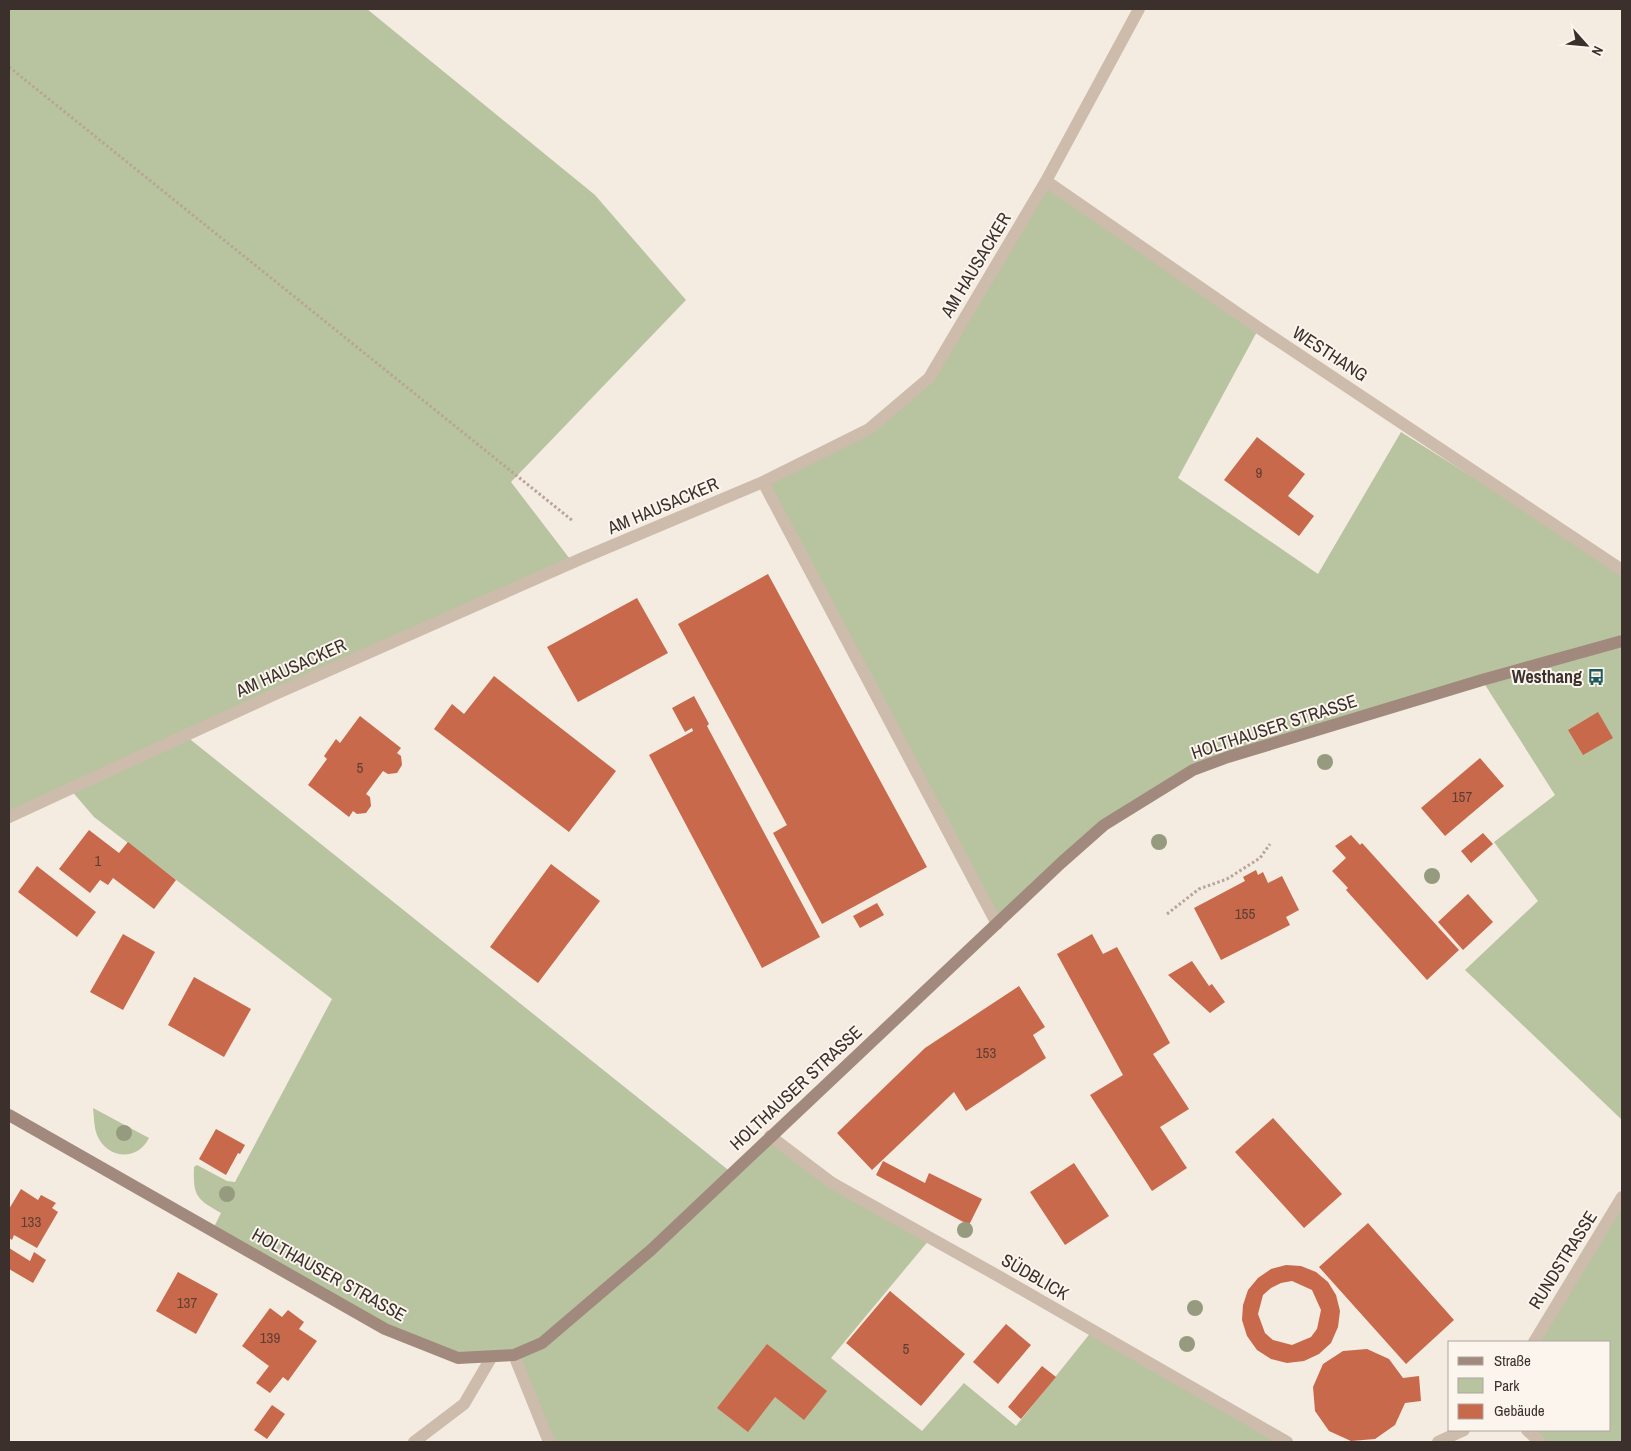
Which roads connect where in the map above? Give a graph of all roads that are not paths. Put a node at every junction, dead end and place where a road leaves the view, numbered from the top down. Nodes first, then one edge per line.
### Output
1 (1139, 9) edge
2 (1046, 181) junction
3 (763, 482) junction
4 (1622, 570) edge
5 (1622, 641) edge
6 (9, 817) edge
7 (997, 924) junction
8 (9, 1116) edge
9 (770, 1136) junction
10 (1622, 1197) edge
11 (1535, 1341) edge
12 (514, 1355) junction
13 (491, 1358) junction
14 (1462, 1431) edge
15 (1527, 1431) edge
16 (414, 1442) edge
17 (549, 1442) edge
18 (1287, 1442) edge
19 (1438, 1442) edge
20 (1540, 1442) edge

1 - 2 street, AM HAUSACKER
2 - 3 street, AM HAUSACKER
2 - 4 street, WESTHANG
3 - 6 street, AM HAUSACKER
3 - 7 street
5 - 7 street, HOLTHAUSER STRASSE
7 - 9 street, HOLTHAUSER STRASSE
8 - 13 street, HOLTHAUSER STRASSE
9 - 12 street, HOLTHAUSER STRASSE
9 - 18 street, SÜDBLICK
10 - 11 street, RUNDSTRASSE
12 - 13 street, HOLTHAUSER STRASSE
12 - 17 street
13 - 16 street
14 - 19 street
15 - 20 street

